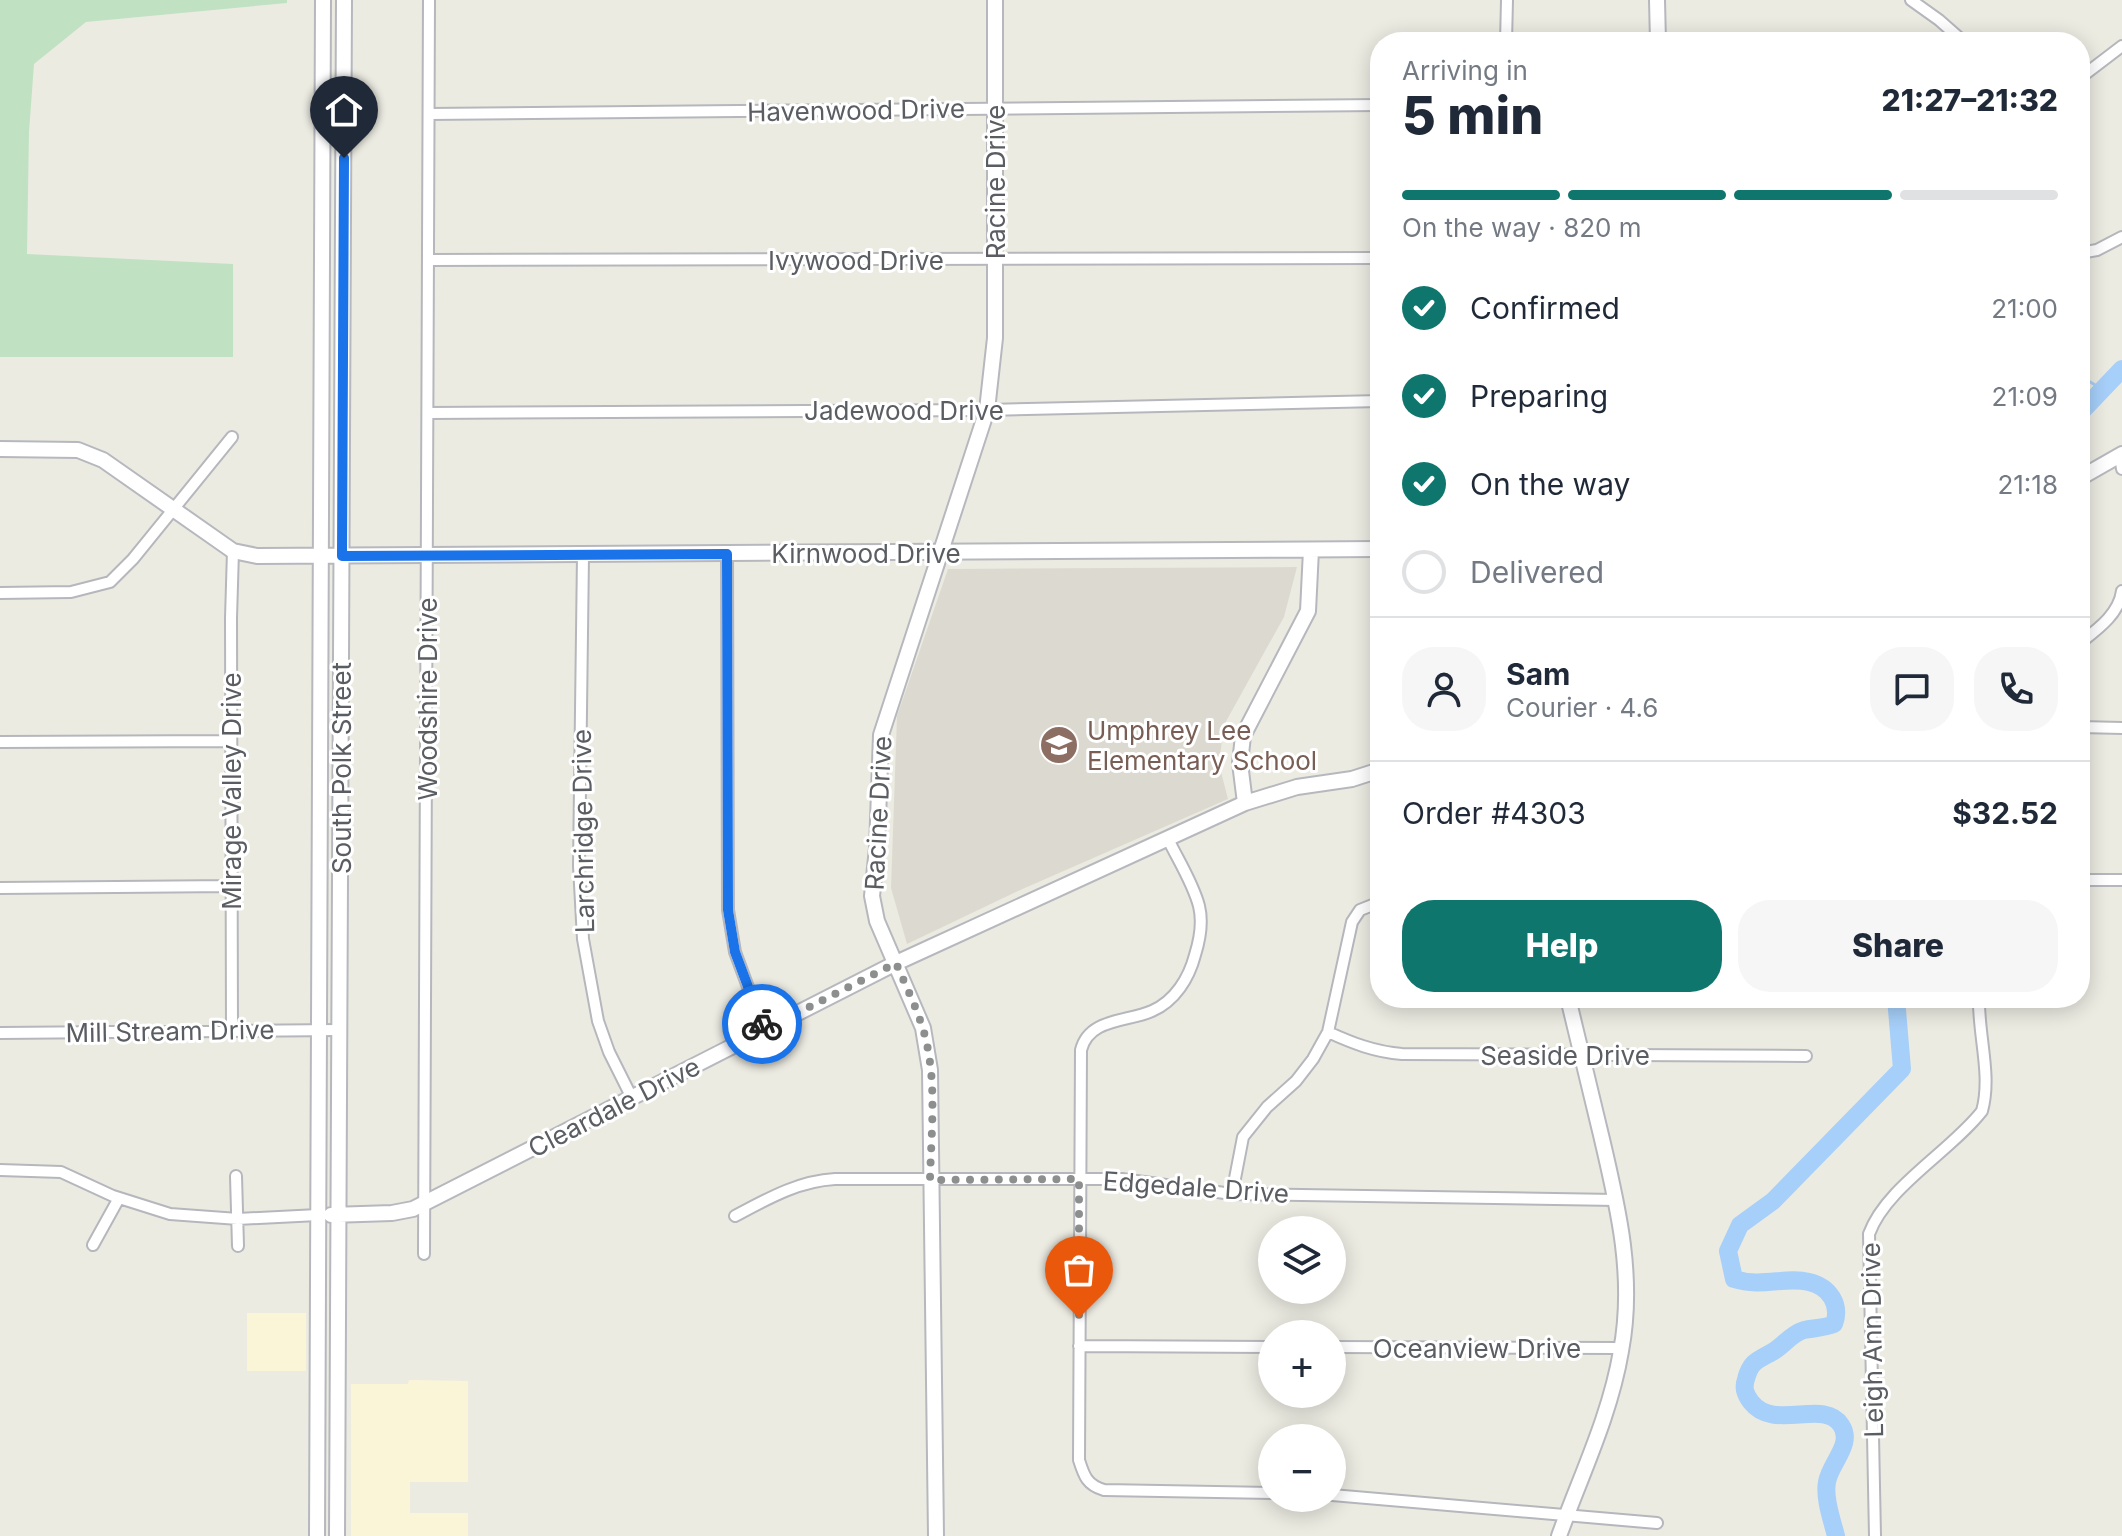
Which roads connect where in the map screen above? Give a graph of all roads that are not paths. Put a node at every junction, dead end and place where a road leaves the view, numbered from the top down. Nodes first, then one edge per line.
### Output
1 (323, 0) edge
2 (344, 0) edge
3 (429, 0) edge
4 (995, 0) edge
5 (1507, 0) edge
6 (1657, 0) edge
7 (1911, 0) edge
8 (1506, 32) edge
9 (1658, 32) edge
10 (1953, 32) edge
11 (2122, 46) edge
12 (2090, 70) edge
13 (1370, 105) edge
14 (995, 109) junction
15 (429, 114) junction
16 (2122, 237) edge
17 (2090, 251) edge
18 (1370, 258) edge
19 (428, 260) junction
20 (995, 260) junction
21 (322, 284) junction
22 (343, 285) junction
23 (1370, 401) edge
24 (987, 410) junction
25 (428, 413) junction
26 (232, 437) dead end
27 (0, 449) edge
28 (2121, 459) edge
29 (2090, 474) edge
30 (173, 510) junction
31 (1370, 549) edge
32 (1311, 550) junction
33 (233, 551) junction
34 (941, 552) junction
35 (727, 554) junction
36 (583, 555) junction
37 (321, 556) junction
38 (342, 556) junction
39 (427, 556) junction
40 (2122, 591) edge
41 (0, 593) edge
42 (2090, 634) edge
43 (2090, 727) edge
44 (2122, 728) edge
45 (231, 741) junction
46 (0, 742) edge
47 (1370, 773) edge
48 (1245, 803) junction
49 (1168, 839) junction
50 (2090, 880) edge
51 (2122, 880) edge
52 (231, 886) junction
53 (0, 888) edge
54 (1370, 906) edge
55 (896, 963) junction
56 (1570, 1008) edge
57 (1979, 1008) edge
58 (232, 1030) junction
59 (319, 1030) junction
60 (340, 1030) junction
61 (764, 1030) junction
62 (1328, 1032) junction
63 (0, 1033) edge
64 (1581, 1055) junction
65 (1806, 1056) dead end
66 (632, 1098) junction
67 (0, 1170) edge
68 (236, 1176) dead end
69 (1079, 1179) junction
70 (930, 1180) junction
71 (1232, 1194) junction
72 (119, 1198) junction
73 (1616, 1200) junction
74 (424, 1204) junction
75 (318, 1215) junction
76 (339, 1215) junction
77 (735, 1216) dead end
78 (238, 1219) junction
79 (93, 1245) dead end
80 (238, 1246) dead end
81 (424, 1254) dead end
82 (1079, 1346) junction
83 (1258, 1347) edge
84 (1346, 1347) edge
85 (1622, 1348) junction
86 (318, 1374) junction
87 (338, 1374) junction
88 (1258, 1493) edge
89 (1346, 1496) edge
90 (1566, 1515) junction
91 (1657, 1523) dead end
92 (317, 1536) edge
93 (337, 1536) edge
94 (936, 1536) edge
95 (1559, 1536) edge
96 (1875, 1536) edge

1 - 21 street, South Polk Street
2 - 22 street, South Polk Street
3 - 15 street, Woodshire Drive
4 - 14 street, Racine Drive
5 - 8 street
6 - 9 street
7 - 10 street
11 - 12 street
13 - 14 street, Havenwood Drive
14 - 15 street, Havenwood Drive
14 - 20 street, Racine Drive
15 - 19 street, Woodshire Drive
16 - 17 street
18 - 20 street, Ivywood Drive
19 - 20 street, Ivywood Drive
19 - 25 street, Woodshire Drive
20 - 24 street, Racine Drive
21 - 22 street
21 - 37 street, South Polk Street
22 - 38 street, South Polk Street
23 - 24 street, Jadewood Drive
24 - 25 street, Jadewood Drive
24 - 34 street, Racine Drive
25 - 39 street, Woodshire Drive
26 - 30 street
27 - 30 street, Kirnwood Drive
28 - 29 street
30 - 33 street, Kirnwood Drive
30 - 41 street
31 - 32 street, Kirnwood Drive
32 - 34 street, Kirnwood Drive
32 - 48 street
33 - 37 street, Kirnwood Drive
33 - 45 street, Mirage Valley Drive
34 - 35 street, Kirnwood Drive
34 - 55 street, Racine Drive
35 - 36 street, Kirnwood Drive
35 - 61 street
36 - 39 street, Kirnwood Drive
36 - 66 street, Larchridge Drive
37 - 38 street, Kirnwood Drive
37 - 59 street, South Polk Street
38 - 39 street, Kirnwood Drive
38 - 60 street, South Polk Street
39 - 74 street, Woodshire Drive
40 - 42 street
43 - 44 street
45 - 46 street
45 - 52 street, Mirage Valley Drive
47 - 48 street, Cleardale Drive
48 - 49 street, Cleardale Drive
49 - 55 street, Cleardale Drive
49 - 69 street
50 - 51 street
52 - 53 street
52 - 58 street, Mirage Valley Drive
54 - 62 street
55 - 61 street, Cleardale Drive
55 - 70 street, Racine Drive
56 - 64 street
57 - 96 street, Leigh Ann Drive
58 - 59 street, Mill Stream Drive
58 - 63 street, Mill Stream Drive
59 - 60 street, Mill Stream Drive
59 - 75 street, South Polk Street
60 - 76 street, South Polk Street
61 - 66 street, Cleardale Drive
62 - 64 street, Seaside Drive
62 - 71 street
64 - 65 street, Seaside Drive
64 - 73 street
66 - 74 street, Cleardale Drive
67 - 72 street, Cleardale Drive
68 - 78 street
69 - 70 street, Edgedale Drive
69 - 71 street, Edgedale Drive
69 - 82 street
70 - 77 street, Edgedale Drive
70 - 94 street, Racine Drive
71 - 73 street, Edgedale Drive
72 - 78 street, Cleardale Drive
72 - 79 street
73 - 85 street
74 - 76 street, Cleardale Drive
74 - 81 street, Woodshire Drive
75 - 76 street, Cleardale Drive
75 - 78 street, Cleardale Drive
75 - 86 street, South Polk Street
76 - 87 street, South Polk Street
78 - 80 street
82 - 83 street
82 - 88 street
84 - 85 street, Oceanview Drive
85 - 90 street
86 - 87 street
86 - 92 street, South Polk Street
87 - 93 street, South Polk Street
89 - 90 street
90 - 91 street
90 - 95 street

